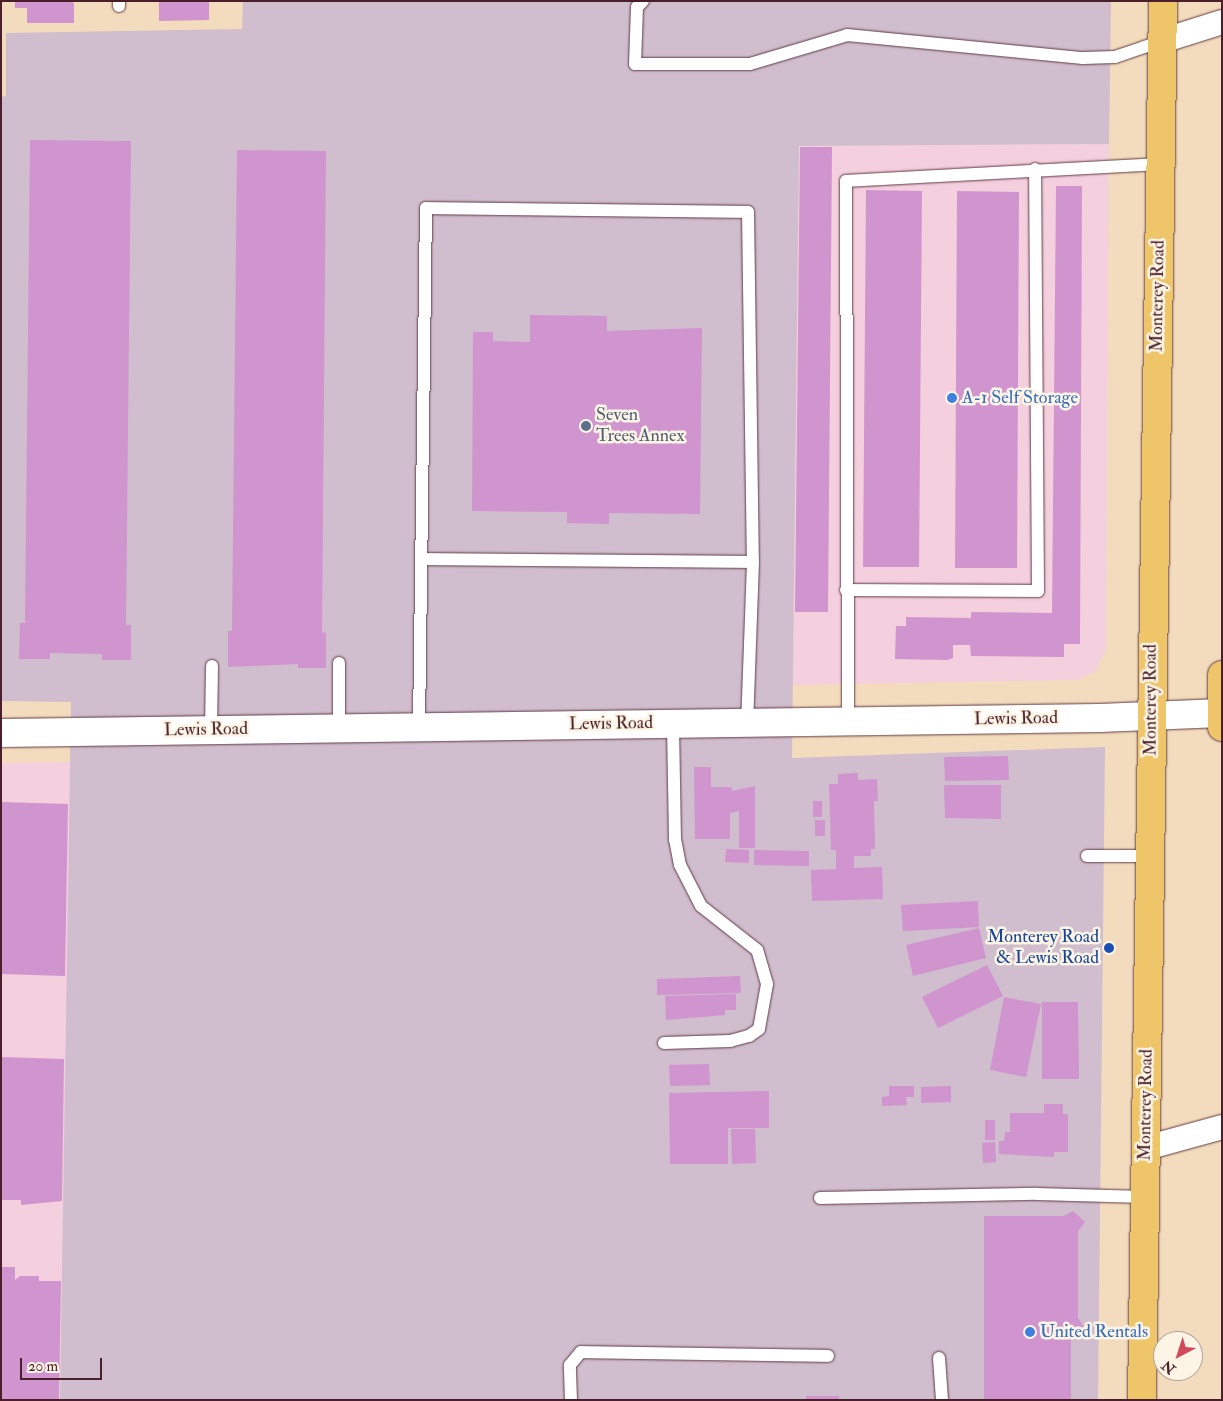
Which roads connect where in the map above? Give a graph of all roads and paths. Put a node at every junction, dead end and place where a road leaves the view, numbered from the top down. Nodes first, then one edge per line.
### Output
1 (643, 1) edge
2 (1162, 1) edge
3 (1222, 22) edge
4 (1162, 42) junction
5 (1160, 164) junction
6 (1035, 169) junction
7 (421, 559) junction
8 (753, 562) junction
9 (846, 590) junction
10 (339, 663) dead end
11 (212, 666) dead end
12 (1222, 675) edge
13 (1221, 713) edge
14 (1152, 715) junction
15 (848, 721) junction
16 (747, 722) junction
17 (673, 723) junction
18 (1222, 726) edge
19 (419, 727) junction
20 (339, 729) junction
21 (211, 730) junction
22 (1, 732) edge
23 (1087, 856) dead end
24 (1150, 856) junction
25 (664, 1043) dead end
26 (1222, 1127) edge
27 (1146, 1148) junction
28 (1145, 1197) junction
29 (820, 1198) dead end
30 (828, 1356) dead end
31 (939, 1358) dead end
32 (571, 1400) edge
33 (942, 1400) edge
34 (1142, 1400) edge

1 - 4 lane
2 - 4 main road, Monterey Road
3 - 4 street
4 - 5 main road, Monterey Road
5 - 6 lane
5 - 14 main road, Monterey Road
6 - 9 lane
6 - 9 lane
7 - 8 lane
7 - 8 lane
7 - 19 lane
8 - 16 lane
9 - 15 lane
10 - 20 lane
11 - 21 lane
12 - 13 main road
13 - 14 street, Lewis Road
13 - 18 main road
14 - 15 street, Lewis Road
14 - 24 main road, Monterey Road
15 - 16 street, Lewis Road
16 - 17 street, Lewis Road
17 - 19 street, Lewis Road
17 - 25 lane
19 - 20 street, Lewis Road
20 - 21 street, Lewis Road
21 - 22 street, Lewis Road
23 - 24 lane
24 - 27 main road, Monterey Road
26 - 27 street
27 - 28 main road, Monterey Road
28 - 29 lane
28 - 34 main road, Monterey Road
30 - 32 lane
31 - 33 lane

